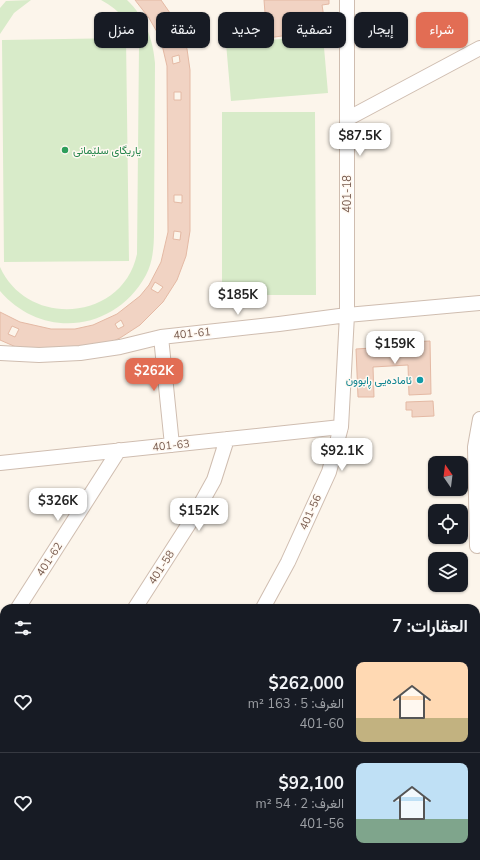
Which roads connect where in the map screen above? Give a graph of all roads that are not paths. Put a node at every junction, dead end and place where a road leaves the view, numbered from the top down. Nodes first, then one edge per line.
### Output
1 (347, 0) edge
2 (480, 48) edge
3 (347, 119) junction
4 (480, 303) edge
5 (347, 315) junction
6 (161, 337) junction
7 (0, 356) edge
8 (480, 419) edge
9 (341, 427) junction
10 (227, 439) junction
11 (172, 445) junction
12 (119, 450) junction
13 (0, 463) edge
14 (478, 463) edge
15 (477, 546) dead end
16 (21, 604) edge
17 (138, 604) edge
18 (265, 604) edge

1 - 3 street, 401-18
2 - 3 street
3 - 5 street, 401-18
4 - 5 street, 401-61
5 - 6 street, 401-61
5 - 9 street, 401-56
6 - 7 street, 401-61
6 - 11 street
8 - 14 street
9 - 10 street, 401-63
9 - 18 street, 401-56
10 - 11 street, 401-63
10 - 17 street, 401-58
11 - 12 street, 401-63
12 - 13 street, 401-63
12 - 16 street, 401-62
14 - 15 street

